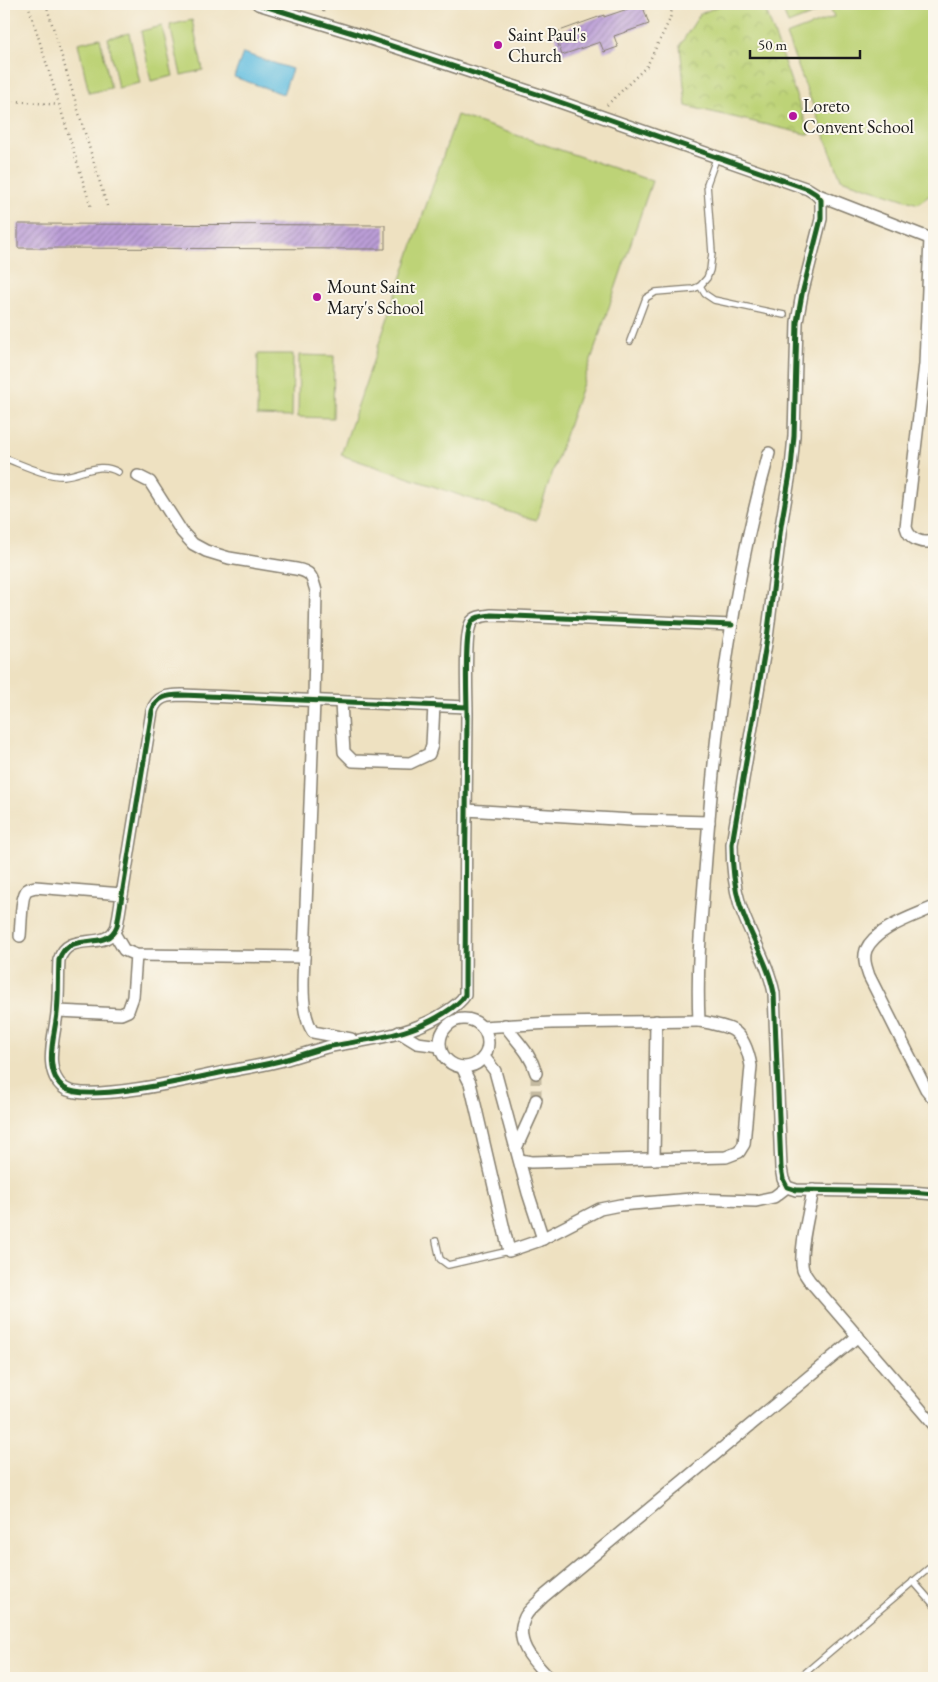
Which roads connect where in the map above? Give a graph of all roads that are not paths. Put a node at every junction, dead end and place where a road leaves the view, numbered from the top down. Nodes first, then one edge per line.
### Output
1 (258, 4) edge
2 (717, 156) junction
3 (816, 194) junction
4 (932, 239) edge
5 (700, 286) junction
6 (784, 315) dead end
7 (630, 340) dead end
8 (769, 453) dead end
9 (4, 458) edge
10 (118, 472) dead end
11 (138, 476) dead end
12 (934, 541) edge
13 (732, 625) junction
14 (314, 701) junction
15 (340, 702) junction
16 (434, 705) junction
17 (467, 707) junction
18 (466, 810) junction
19 (709, 822) junction
20 (122, 894) junction
21 (934, 907) edge
22 (114, 933) junction
23 (20, 936) dead end
24 (136, 955) junction
25 (304, 957) junction
26 (461, 1000) junction
27 (58, 1011) junction
28 (440, 1015) junction
29 (464, 1018) junction
30 (656, 1021) junction
31 (699, 1021) junction
32 (505, 1025) junction
33 (482, 1027) junction
34 (399, 1032) junction
35 (442, 1032) junction
36 (360, 1040) junction
37 (440, 1046) junction
38 (484, 1057) junction
39 (462, 1067) junction
40 (536, 1073) tunnel mouth
41 (934, 1099) edge
42 (536, 1100) tunnel mouth
43 (516, 1146) junction
44 (654, 1159) junction
45 (520, 1160) junction
46 (787, 1187) junction
47 (813, 1190) junction
48 (934, 1194) edge
49 (542, 1239) junction
50 (436, 1241) dead end
51 (509, 1251) junction
52 (858, 1336) junction
53 (934, 1426) edge
54 (934, 1564) edge
55 (913, 1581) junction
56 (934, 1606) edge
57 (549, 1678) edge
58 (799, 1678) edge

1 - 2 street
2 - 3 street
2 - 5 lane
3 - 4 street
3 - 46 street
4 - 12 street
5 - 6 lane
5 - 7 lane
8 - 13 street
9 - 10 lane
11 - 14 street
13 - 17 street
13 - 19 street
14 - 15 street
14 - 20 street
14 - 25 street
15 - 16 street
15 - 16 street
16 - 17 street
17 - 18 street
18 - 19 street
18 - 26 street
19 - 31 street
20 - 22 street
20 - 23 street
21 - 41 street
22 - 24 street
22 - 27 street
24 - 25 street
24 - 27 street
25 - 36 street
26 - 28 street
26 - 29 street
27 - 36 street
28 - 34 street
28 - 35 street
29 - 33 street
29 - 35 street
30 - 31 street
30 - 32 street
30 - 44 street
31 - 44 street
32 - 33 street
32 - 40 street
33 - 38 street
34 - 36 street
34 - 37 street
35 - 37 street
37 - 39 street
38 - 39 street
38 - 43 street
39 - 51 street
42 - 43 street
43 - 45 street
44 - 45 street
45 - 49 street
46 - 47 street
46 - 49 street
47 - 48 street
47 - 52 street
49 - 51 street
50 - 51 lane
52 - 53 street
52 - 57 street
54 - 55 lane
55 - 56 lane
55 - 58 lane

